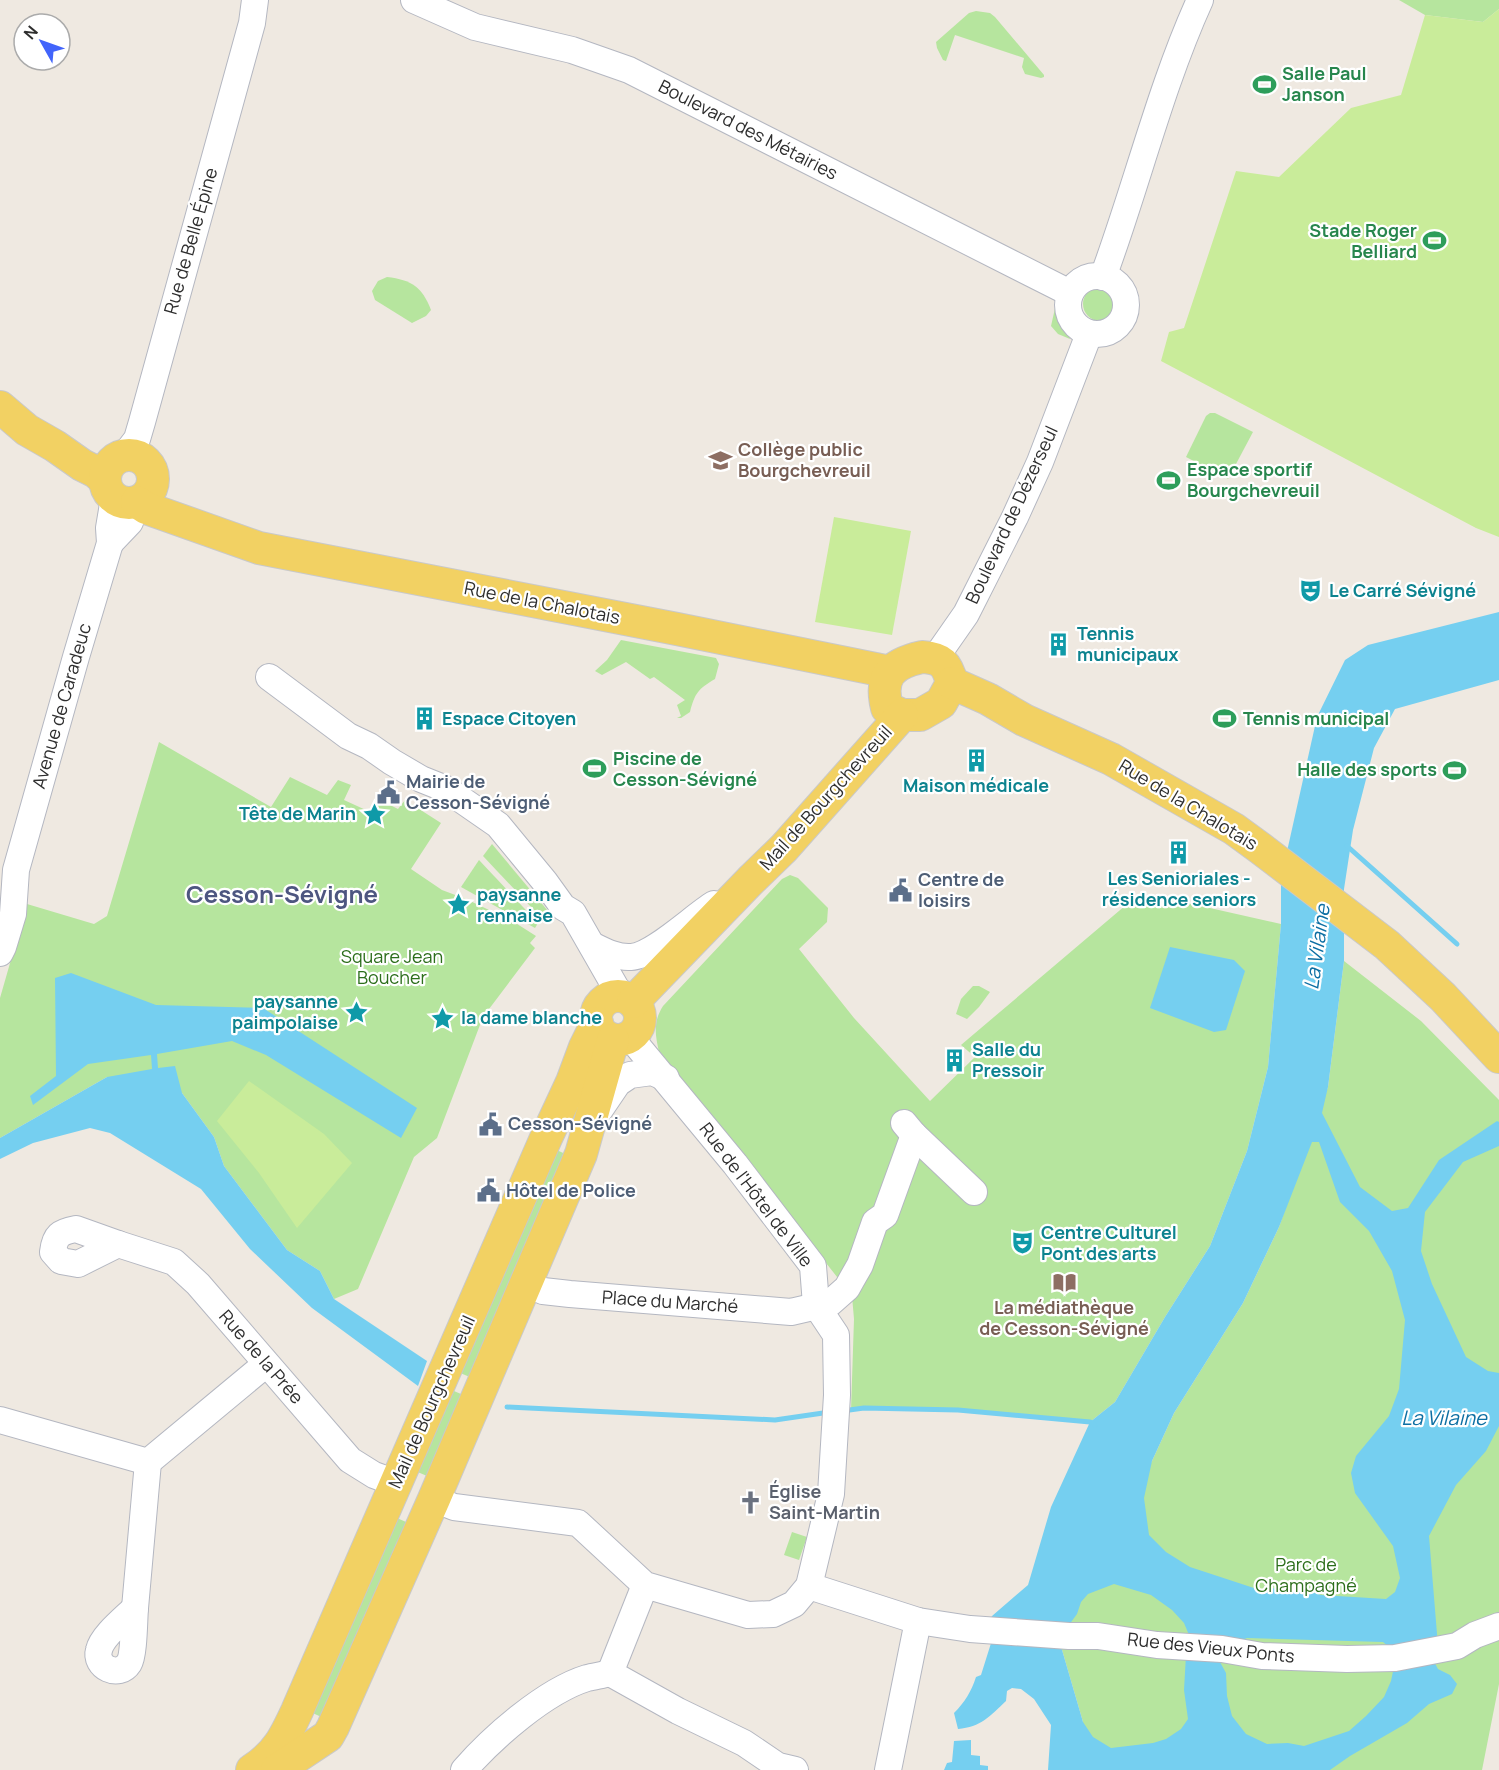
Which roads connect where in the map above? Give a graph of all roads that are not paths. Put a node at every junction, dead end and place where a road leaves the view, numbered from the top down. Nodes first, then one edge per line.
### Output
1 (263, 0) edge
2 (414, 0) edge
3 (1200, 0) edge
4 (254, 12) edge
5 (1103, 276) junction
6 (1070, 293) junction
7 (1089, 334) junction
8 (0, 407) edge
9 (125, 480) junction
10 (890, 672) junction
11 (269, 677) dead end
12 (943, 681) junction
13 (902, 715) junction
14 (16, 870) junction
15 (750, 881) junction
16 (0, 897) edge
17 (591, 945) junction
18 (0, 953) edge
19 (625, 1000) junction
20 (614, 1033) junction
21 (1499, 1057) edge
22 (666, 1078) junction
23 (590, 1124) junction
24 (974, 1192) dead end
25 (118, 1244) dead end
26 (525, 1284) junction
27 (816, 1305) junction
28 (266, 1364) junction
29 (0, 1420) edge
30 (148, 1462) junction
31 (396, 1483) junction
32 (434, 1499) junction
33 (645, 1585) junction
34 (809, 1586) junction
35 (135, 1608) dead end
36 (918, 1621) junction
37 (1499, 1626) edge
38 (610, 1673) junction
39 (252, 1770) edge
40 (277, 1770) edge
41 (464, 1770) edge
42 (795, 1770) edge
43 (888, 1770) edge

1 - 4 street, Rue de Belle Épine
2 - 6 street, Boulevard des Métairies
3 - 5 street
4 - 9 street, Rue de Belle Épine
5 - 6 street
5 - 7 street
6 - 7 street
7 - 12 street, Boulevard de Dézerseul
8 - 9 main road, Rue de la Chalotais
9 - 10 main road, Rue de la Chalotais
9 - 14 street, Avenue de Caradeuc
10 - 12 main road
10 - 13 main road
11 - 17 street
12 - 13 main road
12 - 21 main road, Rue de la Chalotais
13 - 15 main road, Mail de Bourgchevreuil
14 - 16 street, Avenue de Caradeuc
14 - 18 street, Avenue de Caradeuc
15 - 17 street, Mail de Bourgchevreuil
15 - 19 main road, Mail de Bourgchevreuil
17 - 19 street
19 - 20 main road, Mail de Bourgchevreuil
20 - 22 street, Rue de l'Hôtel de Ville
20 - 23 main road
20 - 31 main road, Mail de Bourgchevreuil
22 - 23 street
22 - 27 street, Rue de l'Hôtel de Ville
23 - 26 main road
24 - 27 street, Place du Marché
25 - 28 street, Rue de la Prée
26 - 27 street, Place du Marché
26 - 32 main road
27 - 34 street, Rue de l'Hôtel de Ville
28 - 30 street
28 - 31 street, Rue de la Prée
29 - 30 street
30 - 35 street
31 - 32 main road
31 - 39 main road, Mail de Bourgchevreuil
32 - 33 street
32 - 40 main road
33 - 34 street
33 - 38 street
34 - 36 street, Rue des Vieux Ponts
36 - 37 street, Rue des Vieux Ponts
36 - 43 street
38 - 41 street
38 - 42 street

